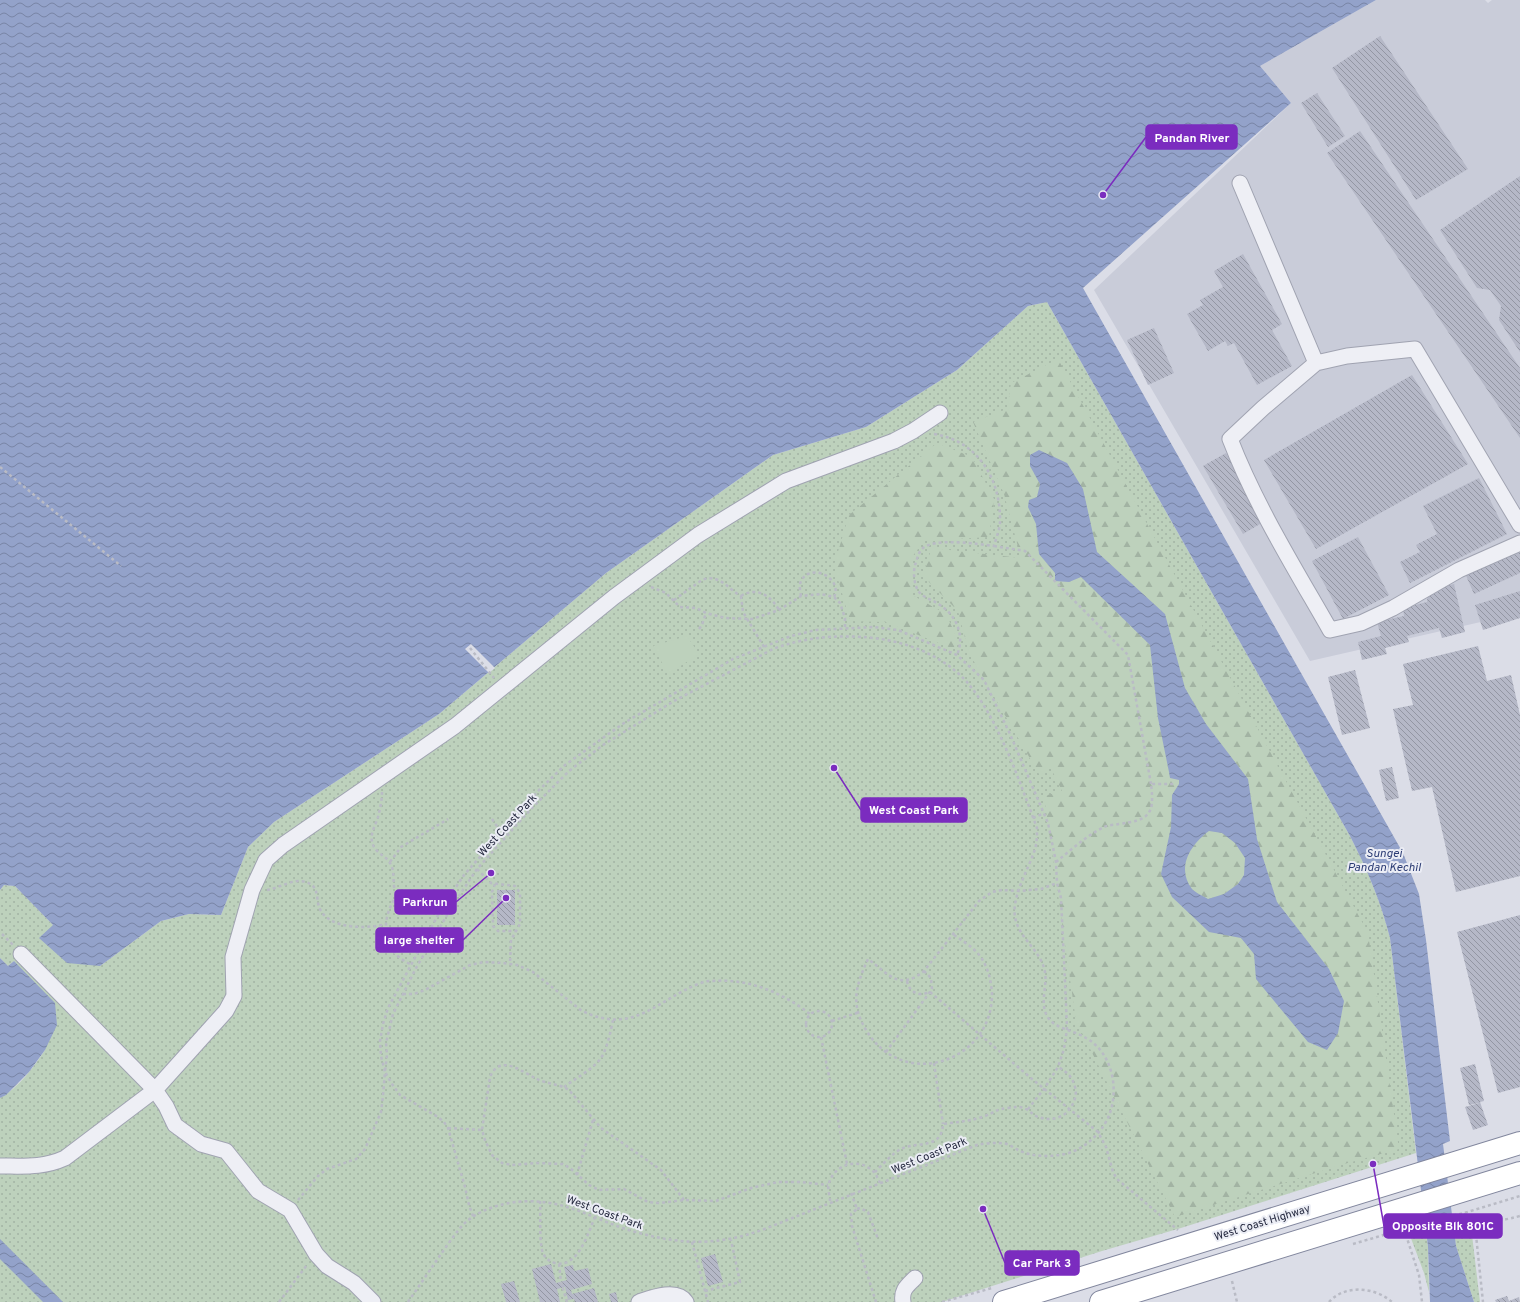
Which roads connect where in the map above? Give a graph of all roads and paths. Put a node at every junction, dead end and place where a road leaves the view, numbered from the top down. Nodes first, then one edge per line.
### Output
1 (1240, 184) dead end
2 (1316, 363) junction
3 (940, 413) dead end
4 (942, 436) dead end
5 (0, 466) edge
6 (1520, 525) edge
7 (1520, 543) edge
8 (994, 546) junction
9 (121, 566) dead end
10 (633, 584) junction
11 (741, 596) junction
12 (801, 596) junction
13 (834, 597) junction
14 (674, 600) junction
15 (779, 610) junction
16 (706, 613) junction
17 (747, 620) junction
18 (845, 628) junction
19 (699, 629) dead end
20 (764, 647) junction
21 (470, 648) dead end
22 (957, 655) junction
23 (502, 688) junction
24 (382, 778) junction
25 (1151, 784) junction
26 (1176, 784) dead end
27 (1044, 813) junction
28 (1033, 818) junction
29 (448, 819) dead end
30 (492, 819) dead end
31 (501, 832) junction
32 (390, 862) junction
33 (1056, 862) junction
34 (477, 869) junction
35 (1058, 883) junction
36 (494, 884) junction
37 (252, 890) junction
38 (1019, 892) junction
39 (397, 895) junction
40 (442, 908) junction
41 (386, 924) junction
42 (516, 931) junction
43 (954, 934) junction
44 (21, 954) dead end
45 (510, 963) junction
46 (410, 964) junction
47 (924, 971) junction
48 (907, 981) junction
49 (930, 992) junction
50 (403, 994) junction
51 (857, 1013) junction
52 (810, 1014) junction
53 (613, 1020) junction
54 (832, 1021) junction
55 (1067, 1029) junction
56 (980, 1035) junction
57 (821, 1037) junction
58 (886, 1052) junction
59 (934, 1063) junction
60 (1058, 1067) junction
61 (385, 1072) junction
62 (564, 1087) junction
63 (1044, 1089) junction
64 (155, 1090) junction
65 (1028, 1109) junction
66 (1070, 1109) junction
67 (593, 1120) junction
68 (943, 1124) junction
69 (448, 1128) junction
70 (482, 1130) junction
71 (1098, 1132) junction
72 (1520, 1143) edge
73 (847, 1164) junction
74 (0, 1166) edge
75 (875, 1172) junction
76 (1520, 1173) edge
77 (577, 1176) junction
78 (880, 1183) junction
79 (828, 1185) junction
80 (851, 1193) junction
81 (1520, 1196) edge
82 (684, 1200) junction
83 (540, 1201) junction
84 (830, 1202) junction
85 (857, 1209) junction
86 (290, 1210) junction
87 (1464, 1213) junction
88 (1419, 1214) junction
89 (473, 1216) junction
90 (1474, 1216) junction
91 (1520, 1216) edge
92 (596, 1217) junction
93 (1489, 1221) junction
94 (1404, 1229) dead end
95 (1183, 1233) dead end
96 (1476, 1234) junction
97 (878, 1239) dead end
98 (730, 1240) junction
99 (692, 1242) junction
100 (316, 1254) junction
101 (559, 1264) junction
102 (916, 1278) dead end
103 (1232, 1281) dead end
104 (704, 1291) junction
105 (279, 1302) edge
106 (373, 1302) edge
107 (408, 1302) edge
108 (567, 1302) edge
109 (639, 1302) edge
110 (686, 1302) edge
111 (708, 1302) edge
112 (876, 1302) edge
113 (903, 1302) edge
114 (1004, 1302) edge
115 (1101, 1302) edge
116 (1237, 1302) edge
117 (1330, 1302) edge
118 (1392, 1302) edge
119 (1422, 1302) edge
120 (1484, 1302) edge

1 - 2 lane
2 - 6 lane
2 - 7 lane
3 - 10 lane
4 - 8 path
5 - 9 path
8 - 22 path
8 - 25 path
10 - 14 path
10 - 23 lane
11 - 14 path
11 - 15 path
11 - 17 path
12 - 13 path
12 - 13 path
12 - 15 path
13 - 18 path
14 - 16 path
15 - 17 path
16 - 17 path
16 - 19 path
17 - 20 path
18 - 20 path
18 - 22 path
20 - 31 path
21 - 23 path
22 - 27 path
23 - 24 lane
24 - 32 path
24 - 37 lane
25 - 26 path
25 - 33 path
27 - 28 path
27 - 33 path
28 - 34 path, West Coast Park
28 - 38 path, West Coast Park
29 - 32 path
30 - 31 path
31 - 40 path
32 - 39 path
33 - 35 path
34 - 36 path
34 - 50 path, West Coast Park
35 - 38 path
35 - 55 path
36 - 42 path
36 - 42 path
37 - 41 path
37 - 64 lane
38 - 43 path
38 - 55 path, West Coast Park
39 - 40 path
39 - 41 path
40 - 46 path
41 - 46 path
42 - 45 path
43 - 47 path
43 - 56 path
44 - 64 lane
45 - 50 path
45 - 53 path
46 - 61 path
47 - 48 path
47 - 49 path
48 - 49 path
48 - 51 path
49 - 56 path
49 - 58 path
50 - 61 path, West Coast Park
51 - 54 path
51 - 58 path
52 - 53 path
52 - 54 path
52 - 57 path
53 - 62 path
54 - 57 path
55 - 60 path
55 - 71 path, West Coast Park
56 - 59 path
56 - 63 path
57 - 73 path
58 - 59 path
59 - 68 path
60 - 63 path
60 - 66 path
61 - 69 path
61 - 86 path, West Coast Park
62 - 67 path
62 - 70 path
63 - 65 path
63 - 66 path
64 - 74 lane
64 - 86 lane
65 - 66 path
65 - 68 path
66 - 71 path
67 - 77 path
67 - 82 path
68 - 75 path
69 - 70 path
69 - 89 path
70 - 77 path
71 - 78 path, West Coast Park
71 - 95 path
72 - 114 highway, West Coast Highway
73 - 75 path
73 - 79 path
75 - 78 path
76 - 88 highway
77 - 82 path
78 - 80 path, West Coast Park
79 - 82 path
79 - 84 path
80 - 84 path, West Coast Park
80 - 85 path
81 - 87 path
83 - 89 path, West Coast Park
83 - 92 path, West Coast Park
83 - 101 path
84 - 98 path, West Coast Park
85 - 97 path
85 - 112 path
86 - 100 lane
87 - 88 path
87 - 90 path
88 - 115 highway
89 - 107 path, West Coast Park
90 - 93 path
90 - 96 path
91 - 93 path
92 - 99 path, West Coast Park
92 - 101 path
93 - 96 path
94 - 119 path
96 - 120 path
98 - 99 path, West Coast Park
98 - 104 path
99 - 104 path
100 - 105 path
100 - 106 lane
101 - 108 path
102 - 113 lane
103 - 116 path
104 - 111 path
109 - 110 lane
117 - 118 path

